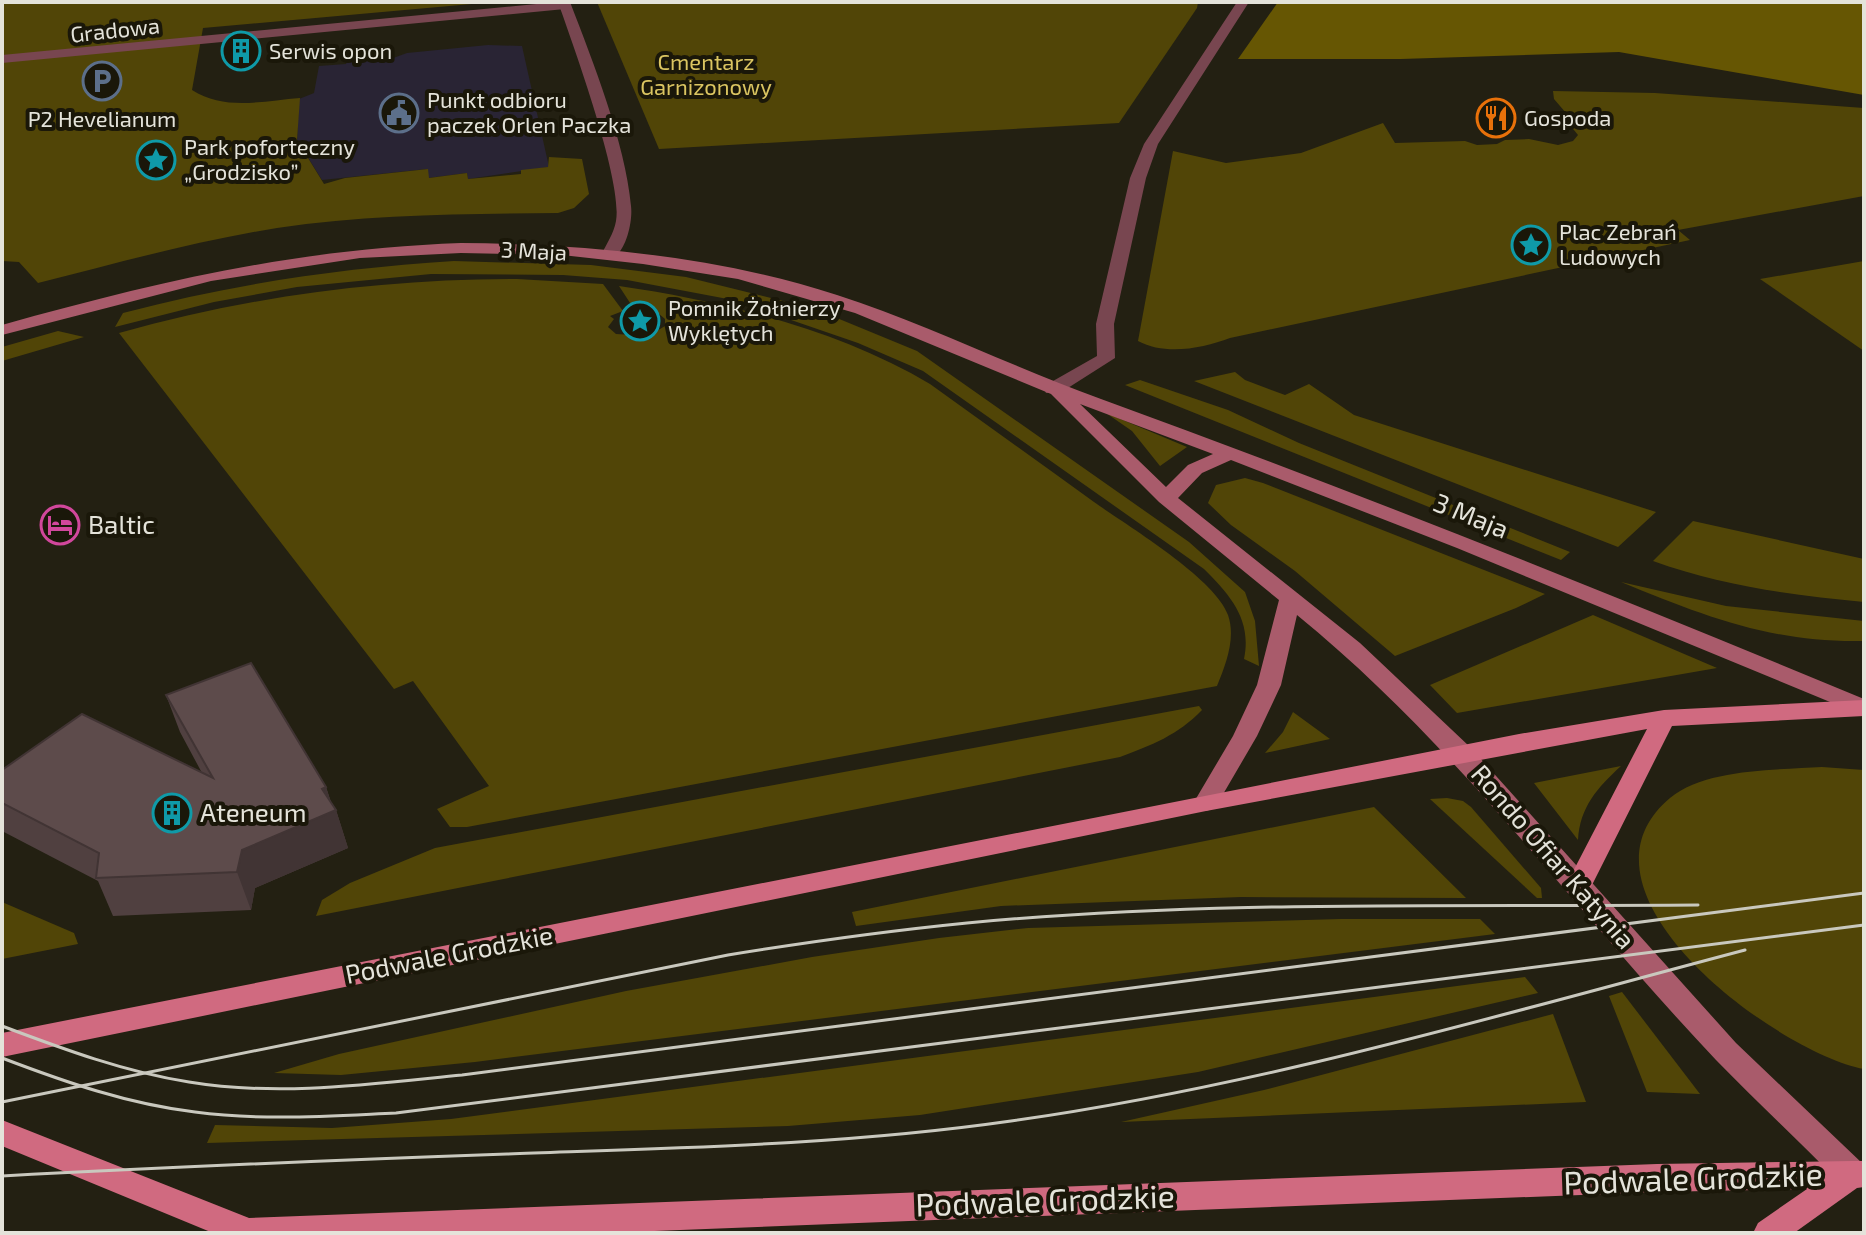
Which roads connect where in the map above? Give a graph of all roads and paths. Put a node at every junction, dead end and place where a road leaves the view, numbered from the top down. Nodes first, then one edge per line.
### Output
1 (1243, 2) edge
2 (565, 4) edge
3 (2, 59) edge
4 (609, 255) junction
5 (2, 330) edge
6 (1053, 389) junction
7 (1233, 452) junction
8 (1166, 498) junction
9 (1291, 597) junction
10 (1864, 708) edge
11 (1664, 718) junction
12 (1461, 753) junction
13 (1206, 802) junction
14 (1579, 885) junction
15 (2, 1045) edge
16 (2, 1133) edge
17 (1860, 1178) edge
18 (239, 1233) edge
19 (249, 1233) edge
20 (1769, 1233) edge

1 - 6 street
2 - 3 street, Gradowa
2 - 4 street
4 - 5 main road, 3 Maja
4 - 6 main road, 3 Maja
6 - 7 main road, 3 Maja
6 - 8 main road, 3 Maja
7 - 8 main road
7 - 10 main road, 3 Maja
8 - 9 main road, 3 Maja
9 - 12 main road, 3 Maja
9 - 13 main road
10 - 11 main road, Rondo Ofiar Katynia
11 - 12 main road, Rondo Ofiar Katynia
11 - 14 main road
12 - 13 main road, Podwale Grodzkie
12 - 14 main road, Rondo Ofiar Katynia
13 - 15 main road, Podwale Grodzkie
14 - 17 main road, Rondo Ofiar Katynia
16 - 19 main road
17 - 18 main road, Podwale Grodzkie
17 - 20 main road

